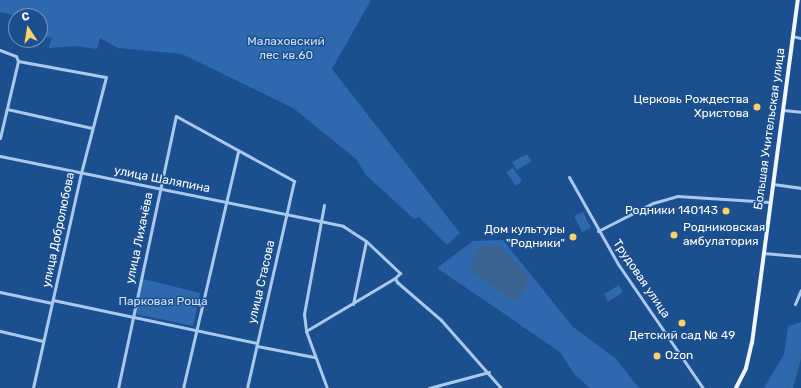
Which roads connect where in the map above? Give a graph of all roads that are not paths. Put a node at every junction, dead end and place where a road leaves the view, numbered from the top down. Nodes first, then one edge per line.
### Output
1 (798, 0) edge
2 (792, 36) junction
3 (801, 38) edge
4 (0, 50) edge
5 (18, 61) junction
6 (7, 109) junction
7 (782, 110) junction
8 (801, 112) edge
9 (92, 128) junction
10 (0, 138) edge
11 (238, 151) junction
12 (0, 156) edge
13 (81, 173) junction
14 (570, 177) dead end
15 (772, 184) junction
16 (801, 188) edge
17 (160, 190) junction
18 (226, 202) junction
19 (770, 202) junction
20 (324, 205) dead end
21 (286, 215) junction
22 (321, 221) junction
23 (598, 231) junction
24 (366, 241) junction
25 (763, 253) junction
26 (801, 256) edge
27 (395, 278) junction
28 (801, 290) edge
29 (0, 292) edge
30 (53, 302) junction
31 (353, 304) junction
32 (795, 304) dead end
33 (133, 317) junction
34 (196, 329) junction
35 (0, 331) edge
36 (306, 331) junction
37 (43, 341) junction
38 (257, 344) junction
39 (314, 357) junction
40 (489, 372) junction
41 (33, 388) edge
42 (118, 388) edge
43 (183, 388) edge
44 (247, 388) edge
45 (327, 388) edge
46 (429, 388) edge
47 (501, 388) edge
48 (703, 388) edge
49 (736, 388) edge

1 - 2 main road, Большая Учительская улица
2 - 3 street
2 - 7 main road, Большая Учительская улица
4 - 5 street
5 - 6 street
5 - 9 street, улица Добролюбова
6 - 9 street
6 - 10 street
7 - 8 street
7 - 15 main road, Большая Учительская улица
9 - 13 street, улица Добролюбова
11 - 17 street, улица Лихачёва
11 - 18 street
11 - 21 street, улица Стасова
12 - 13 street, улица Шаляпина
13 - 17 street, улица Шаляпина
13 - 30 street, улица Добролюбова
14 - 23 street, Трудовая улица
15 - 16 street
15 - 19 main road, Большая Учительская улица
17 - 18 street, улица Шаляпина
17 - 33 street, улица Лихачёва
18 - 21 street, улица Шаляпина
18 - 34 street
19 - 23 street
19 - 25 main road, Большая Учительская улица
20 - 22 street
21 - 22 street, улица Шаляпина
21 - 38 street, улица Стасова
22 - 24 street, улица Шаляпина
22 - 36 street
23 - 48 street, Трудовая улица
24 - 27 street, улица Шаляпина
24 - 31 street
25 - 26 street
25 - 49 main road, Большая Учительская улица
27 - 31 street
27 - 40 street
28 - 32 street
29 - 30 street
30 - 33 street
30 - 37 street, улица Добролюбова
31 - 36 street
33 - 34 street
33 - 42 street, улица Лихачёва
34 - 38 street
34 - 43 street
35 - 37 street
36 - 39 street
37 - 41 street, улица Добролюбова
38 - 39 street
38 - 44 street, улица Стасова
39 - 45 street
40 - 46 street
40 - 47 street

